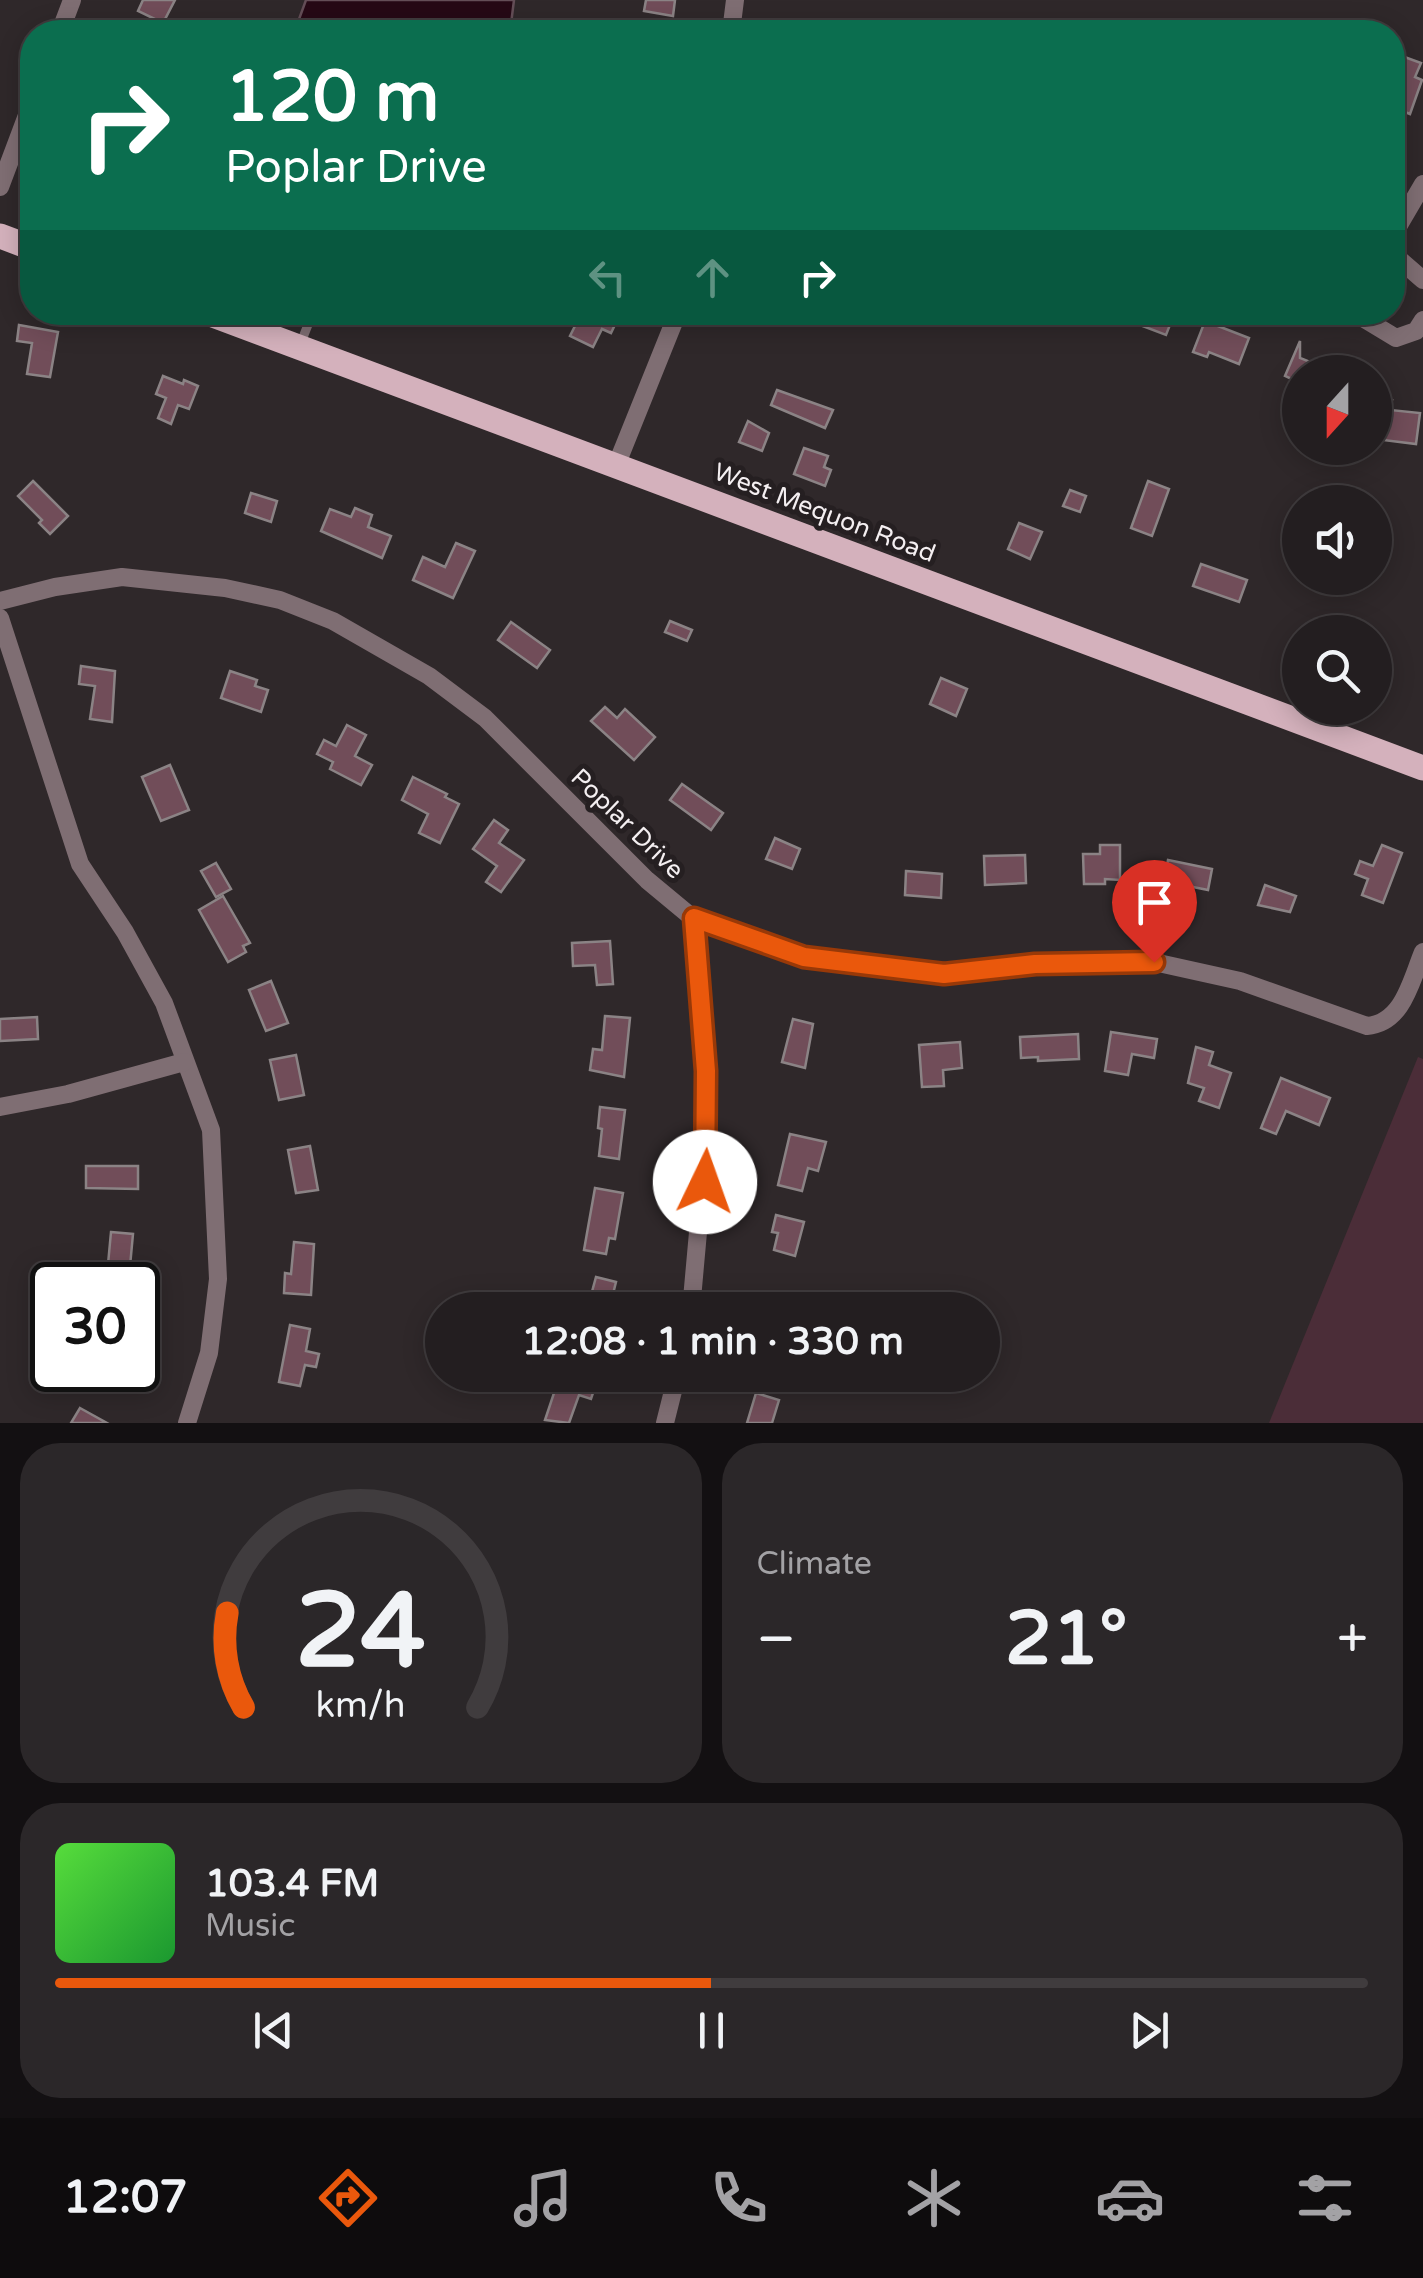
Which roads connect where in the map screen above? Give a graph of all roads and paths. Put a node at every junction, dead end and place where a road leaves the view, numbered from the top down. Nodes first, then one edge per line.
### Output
1 (20, 134) edge
2 (1423, 184) edge
3 (0, 187) edge
4 (1405, 215) edge
5 (1423, 320) edge
6 (240, 325) edge
7 (307, 325) edge
8 (673, 325) edge
9 (1374, 325) edge
10 (298, 347) junction
11 (616, 466) junction
12 (0, 601) edge
13 (0, 618) edge
14 (1423, 768) edge
15 (694, 918) junction
16 (1423, 952) edge
17 (184, 1062) junction
18 (0, 1107) edge
19 (693, 1292) edge
20 (673, 1392) edge
21 (186, 1423) edge
22 (664, 1423) edge

1 - 3 street
2 - 4 street
5 - 9 street
6 - 10 main road, West Mequon Road
7 - 10 lane
8 - 11 street
10 - 11 main road, West Mequon Road
11 - 14 main road, West Mequon Road
12 - 15 street, Poplar Drive
13 - 17 street
15 - 16 street, Poplar Drive
15 - 19 street
17 - 18 street
17 - 21 street
20 - 22 street

